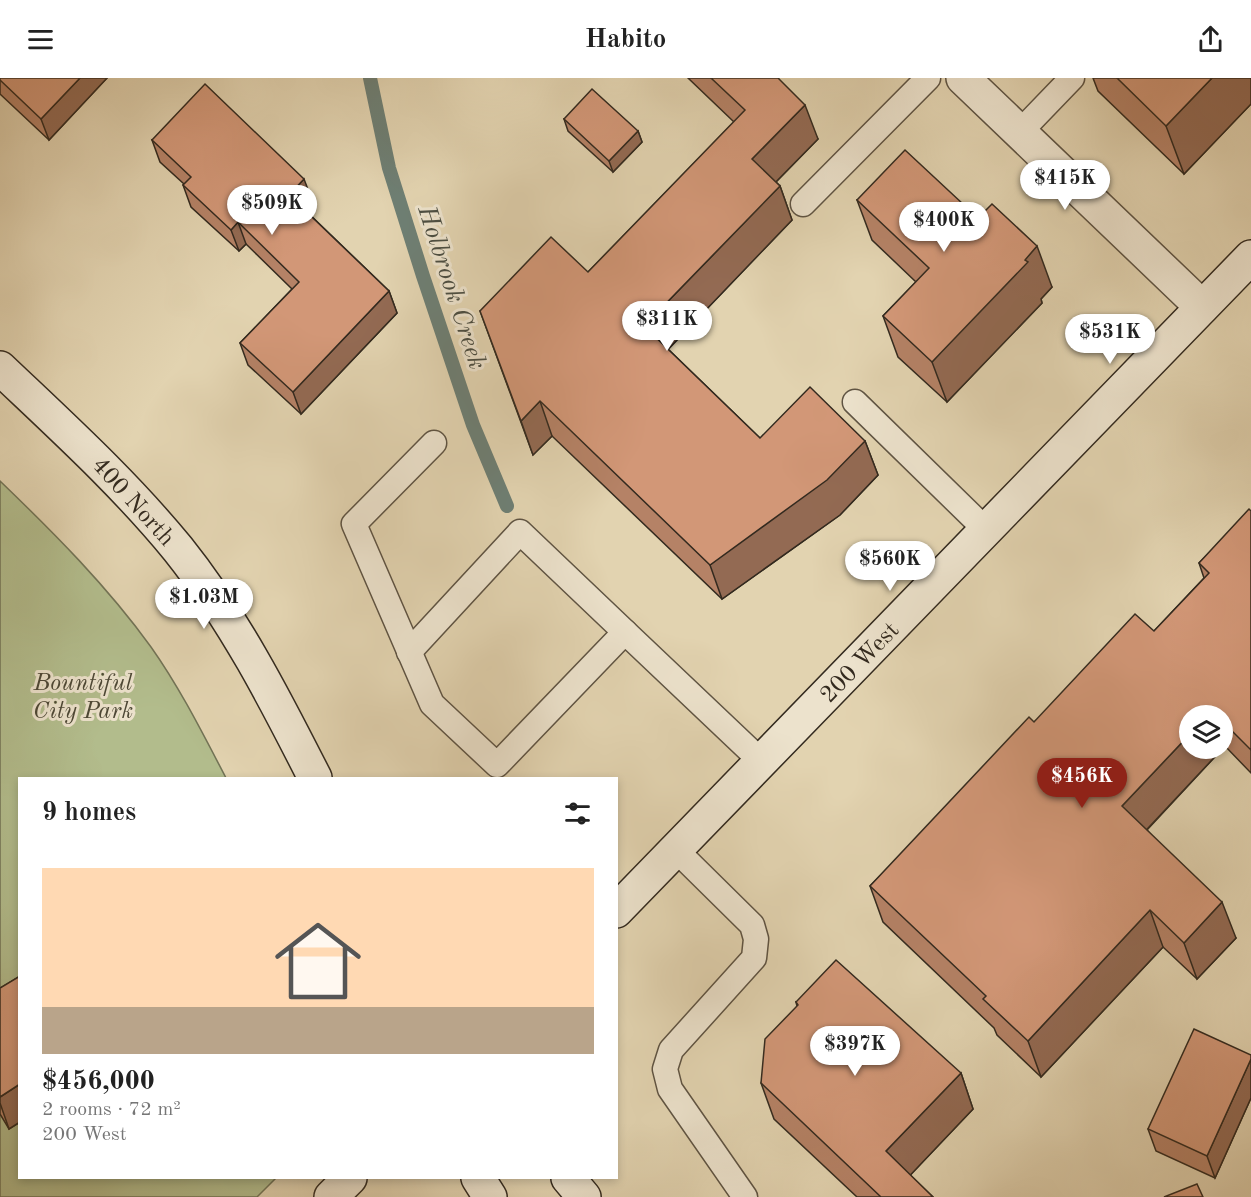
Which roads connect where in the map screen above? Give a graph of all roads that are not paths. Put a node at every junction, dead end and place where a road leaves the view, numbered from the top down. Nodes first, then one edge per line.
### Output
1 (928, 78) edge
2 (963, 78) edge
3 (1072, 78) edge
4 (1020, 132) junction
5 (803, 204) dead end
6 (1251, 257) edge
7 (1202, 307) junction
8 (0, 368) edge
9 (855, 402) dead end
10 (434, 443) dead end
11 (986, 530) junction
12 (625, 632) junction
13 (409, 652) junction
14 (762, 762) junction
15 (314, 777) edge
16 (676, 850) junction
17 (618, 909) edge
18 (349, 1179) edge
19 (479, 1179) edge
20 (569, 1179) edge
21 (331, 1197) edge
22 (490, 1197) edge
23 (584, 1197) edge
24 (745, 1197) edge

1 - 5 lane
2 - 4 main road
3 - 4 lane
4 - 7 main road
6 - 7 main road, 200 West
7 - 11 main road, 200 West
8 - 15 main road, 400 North
9 - 11 lane
10 - 13 lane
11 - 14 main road, 200 West
12 - 13 lane
12 - 13 lane
12 - 14 lane
14 - 16 main road, 200 West
16 - 17 main road, 200 West
16 - 24 lane
18 - 21 main road
19 - 22 main road
20 - 23 main road

